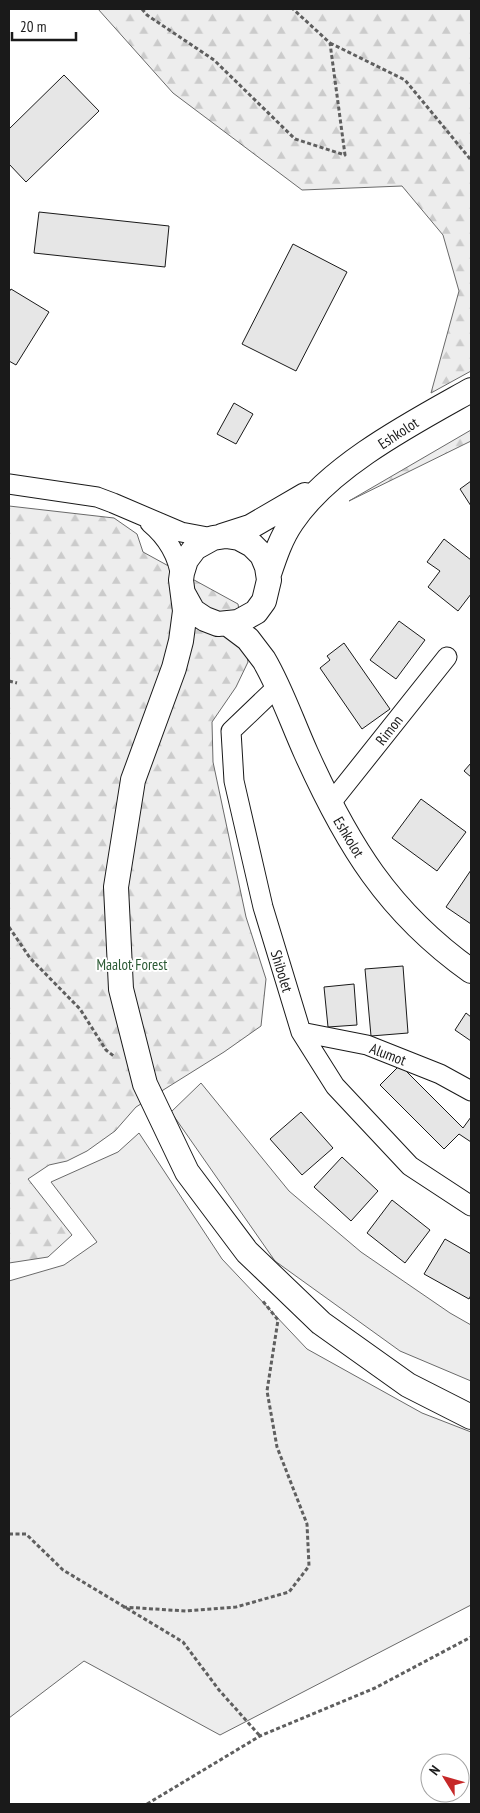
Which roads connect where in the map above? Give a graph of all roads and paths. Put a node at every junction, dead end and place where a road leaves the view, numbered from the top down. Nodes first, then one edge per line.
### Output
1 (142, 9) edge
2 (293, 9) edge
3 (330, 43) junction
4 (471, 160) edge
5 (471, 390) edge
6 (329, 482) junction
7 (9, 484) edge
8 (132, 512) junction
9 (216, 537) junction
10 (268, 584) junction
11 (182, 586) junction
12 (226, 624) junction
13 (447, 657) dead end
14 (174, 668) junction
15 (274, 680) junction
16 (9, 681) edge
17 (17, 683) dead end
18 (330, 804) junction
19 (9, 927) edge
20 (471, 971) edge
21 (300, 1032) junction
22 (119, 1061) dead end
23 (471, 1091) edge
24 (471, 1206) edge
25 (261, 1298) dead end
26 (471, 1417) edge
27 (9, 1534) edge
28 (123, 1607) junction
29 (471, 1637) edge
30 (260, 1736) junction
31 (147, 1804) edge

1 - 3 path
2 - 3 path
3 - 4 path
5 - 6 street, Eshkolot
6 - 9 street, Eshkolot
6 - 10 street, Eshkolot
7 - 8 street
8 - 9 street
8 - 11 street
9 - 10 street
9 - 11 street
10 - 12 street
10 - 15 street, Eshkolot
11 - 12 street
11 - 14 street
12 - 14 street
12 - 15 street, Eshkolot
13 - 18 street, Rimon
14 - 26 street
15 - 18 street, Eshkolot
15 - 21 street, Shibolet
16 - 17 path
18 - 20 street, Eshkolot
19 - 22 path
21 - 23 street, Alumot
21 - 24 street, Shibolet
25 - 28 path
27 - 28 path
28 - 30 path
29 - 30 path
30 - 31 path

